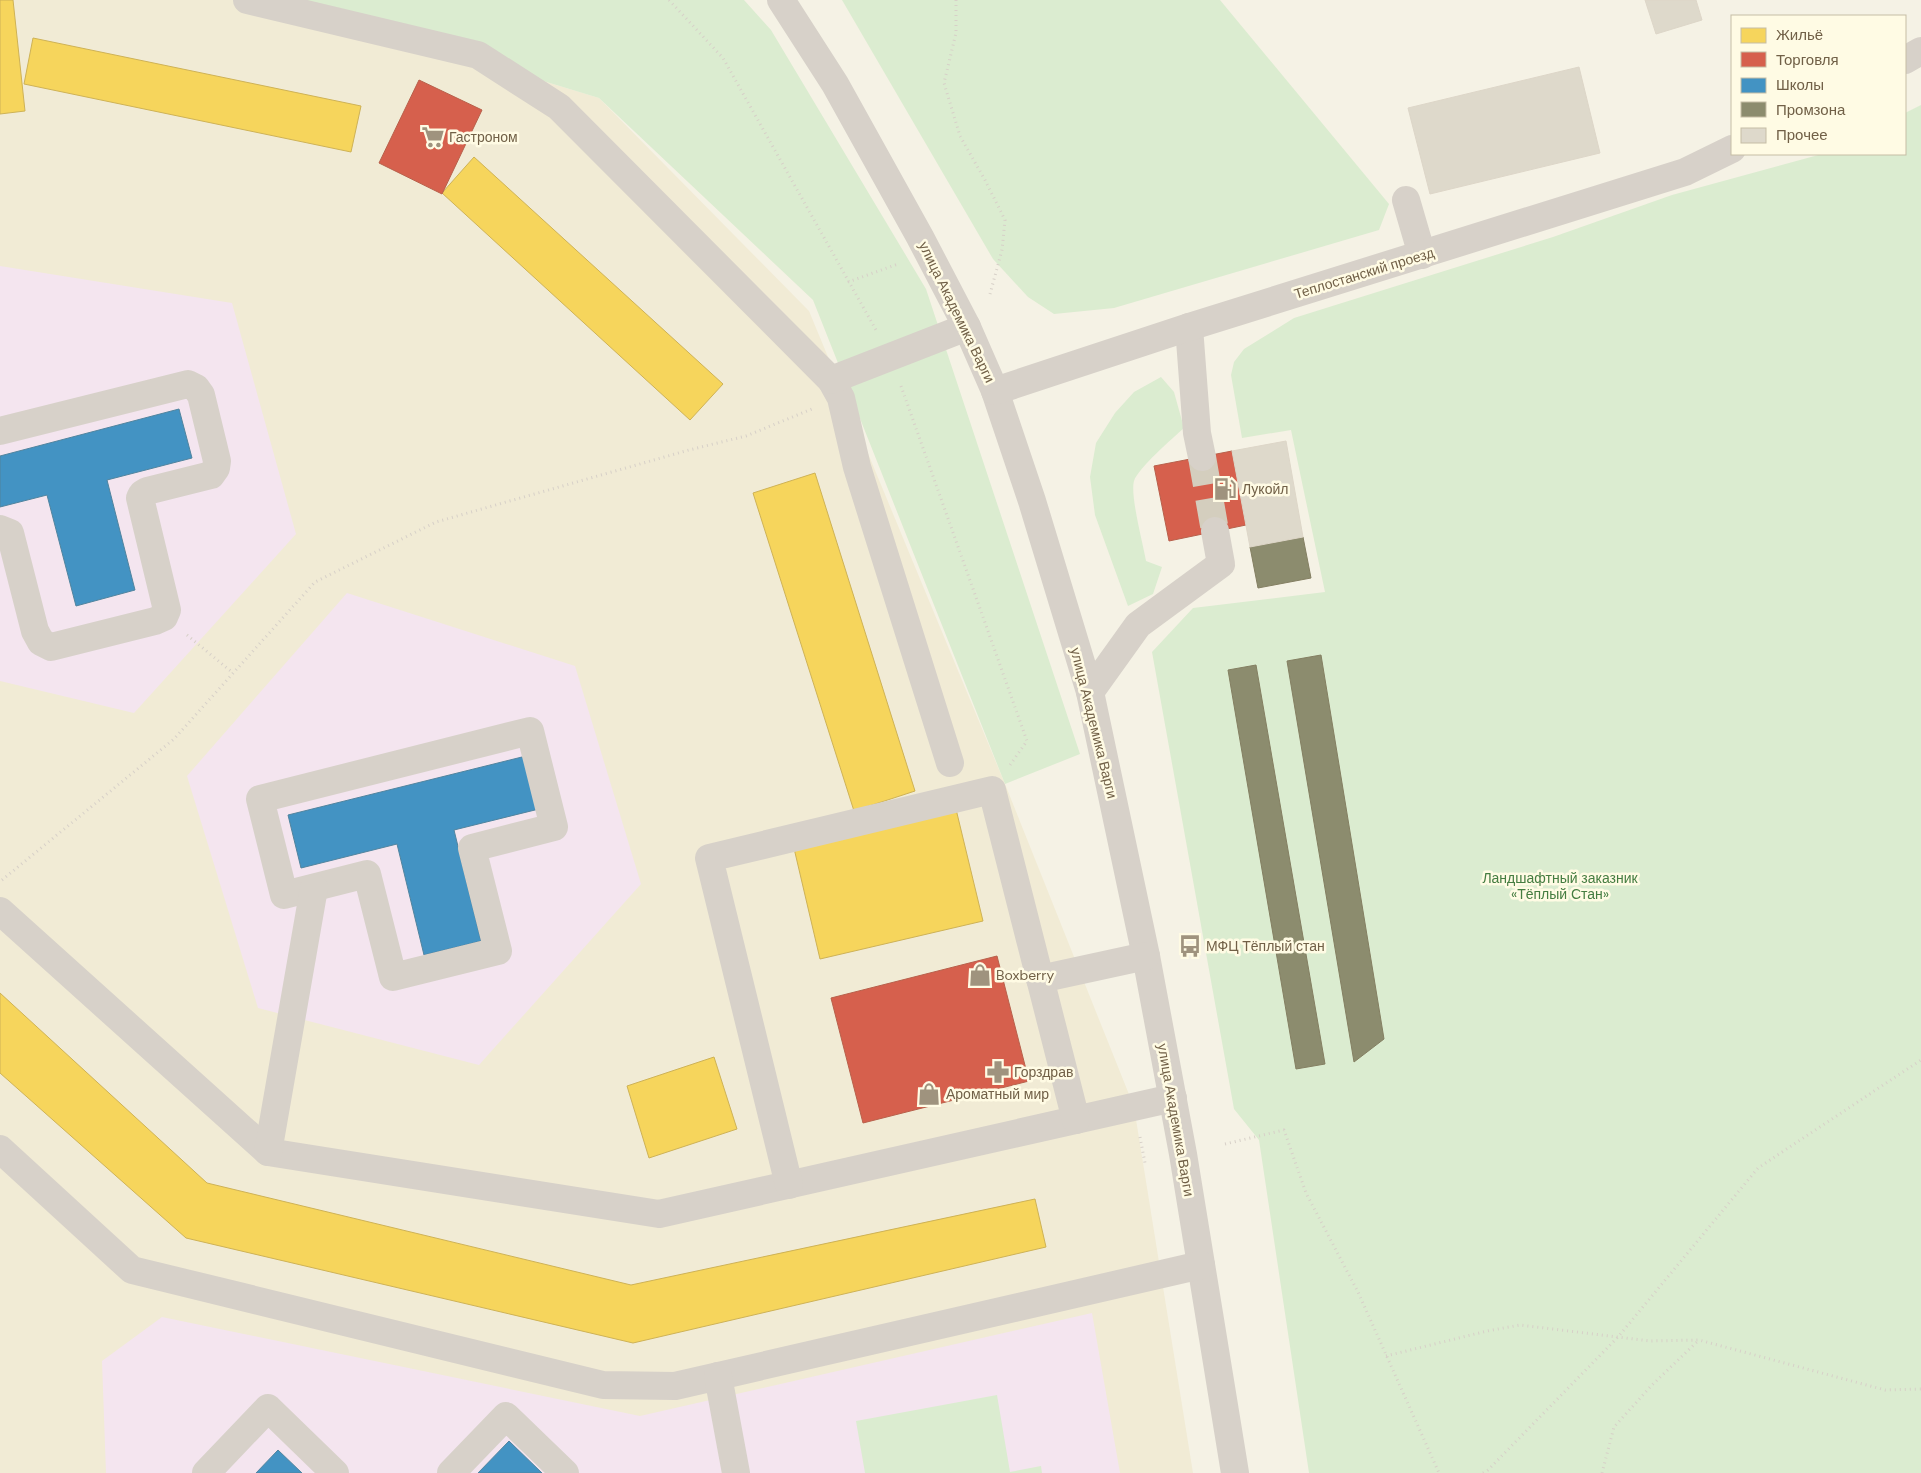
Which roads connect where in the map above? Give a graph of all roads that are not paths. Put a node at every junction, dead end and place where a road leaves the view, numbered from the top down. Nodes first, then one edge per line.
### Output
1 (247, 0) edge
2 (781, 0) edge
3 (1921, 51) edge
4 (1906, 59) edge
5 (1731, 150) edge
6 (1406, 200) dead end
7 (1422, 255) junction
8 (967, 327) junction
9 (1189, 327) junction
10 (836, 389) junction
11 (995, 391) junction
12 (0, 431) edge
13 (1202, 457) tunnel mouth
14 (0, 529) edge
15 (1215, 531) tunnel mouth
16 (1090, 692) junction
17 (950, 763) dead end
18 (314, 888) junction
19 (0, 912) edge
20 (1146, 956) junction
21 (1040, 979) junction
22 (1172, 1098) junction
23 (1076, 1120) junction
24 (0, 1149) edge
25 (268, 1152) junction
26 (789, 1185) junction
27 (1201, 1265) junction
28 (718, 1376) junction
29 (206, 1473) edge
30 (336, 1473) edge
31 (451, 1473) edge
32 (565, 1473) edge
33 (736, 1473) edge
34 (1235, 1473) edge

1 - 10 street
2 - 8 street, улица Академика Варги
3 - 4 street
5 - 7 street, Теплостанский проезд
6 - 7 street
7 - 9 street, Теплостанский проезд
8 - 10 street
8 - 11 street, улица Академика Варги
9 - 11 street, Теплостанский проезд
9 - 13 street
10 - 17 street
11 - 16 street, улица Академика Варги
12 - 14 street
15 - 16 street
16 - 20 street, улица Академика Варги
18 - 18 street
18 - 25 street
19 - 25 street
20 - 21 street
20 - 22 street, улица Академика Варги
21 - 23 street
21 - 26 street
22 - 23 street
22 - 27 street, улица Академика Варги
23 - 26 street
24 - 28 street
25 - 26 street
27 - 28 street
27 - 34 street, улица Академика Варги
28 - 33 street
29 - 30 street
31 - 32 street

